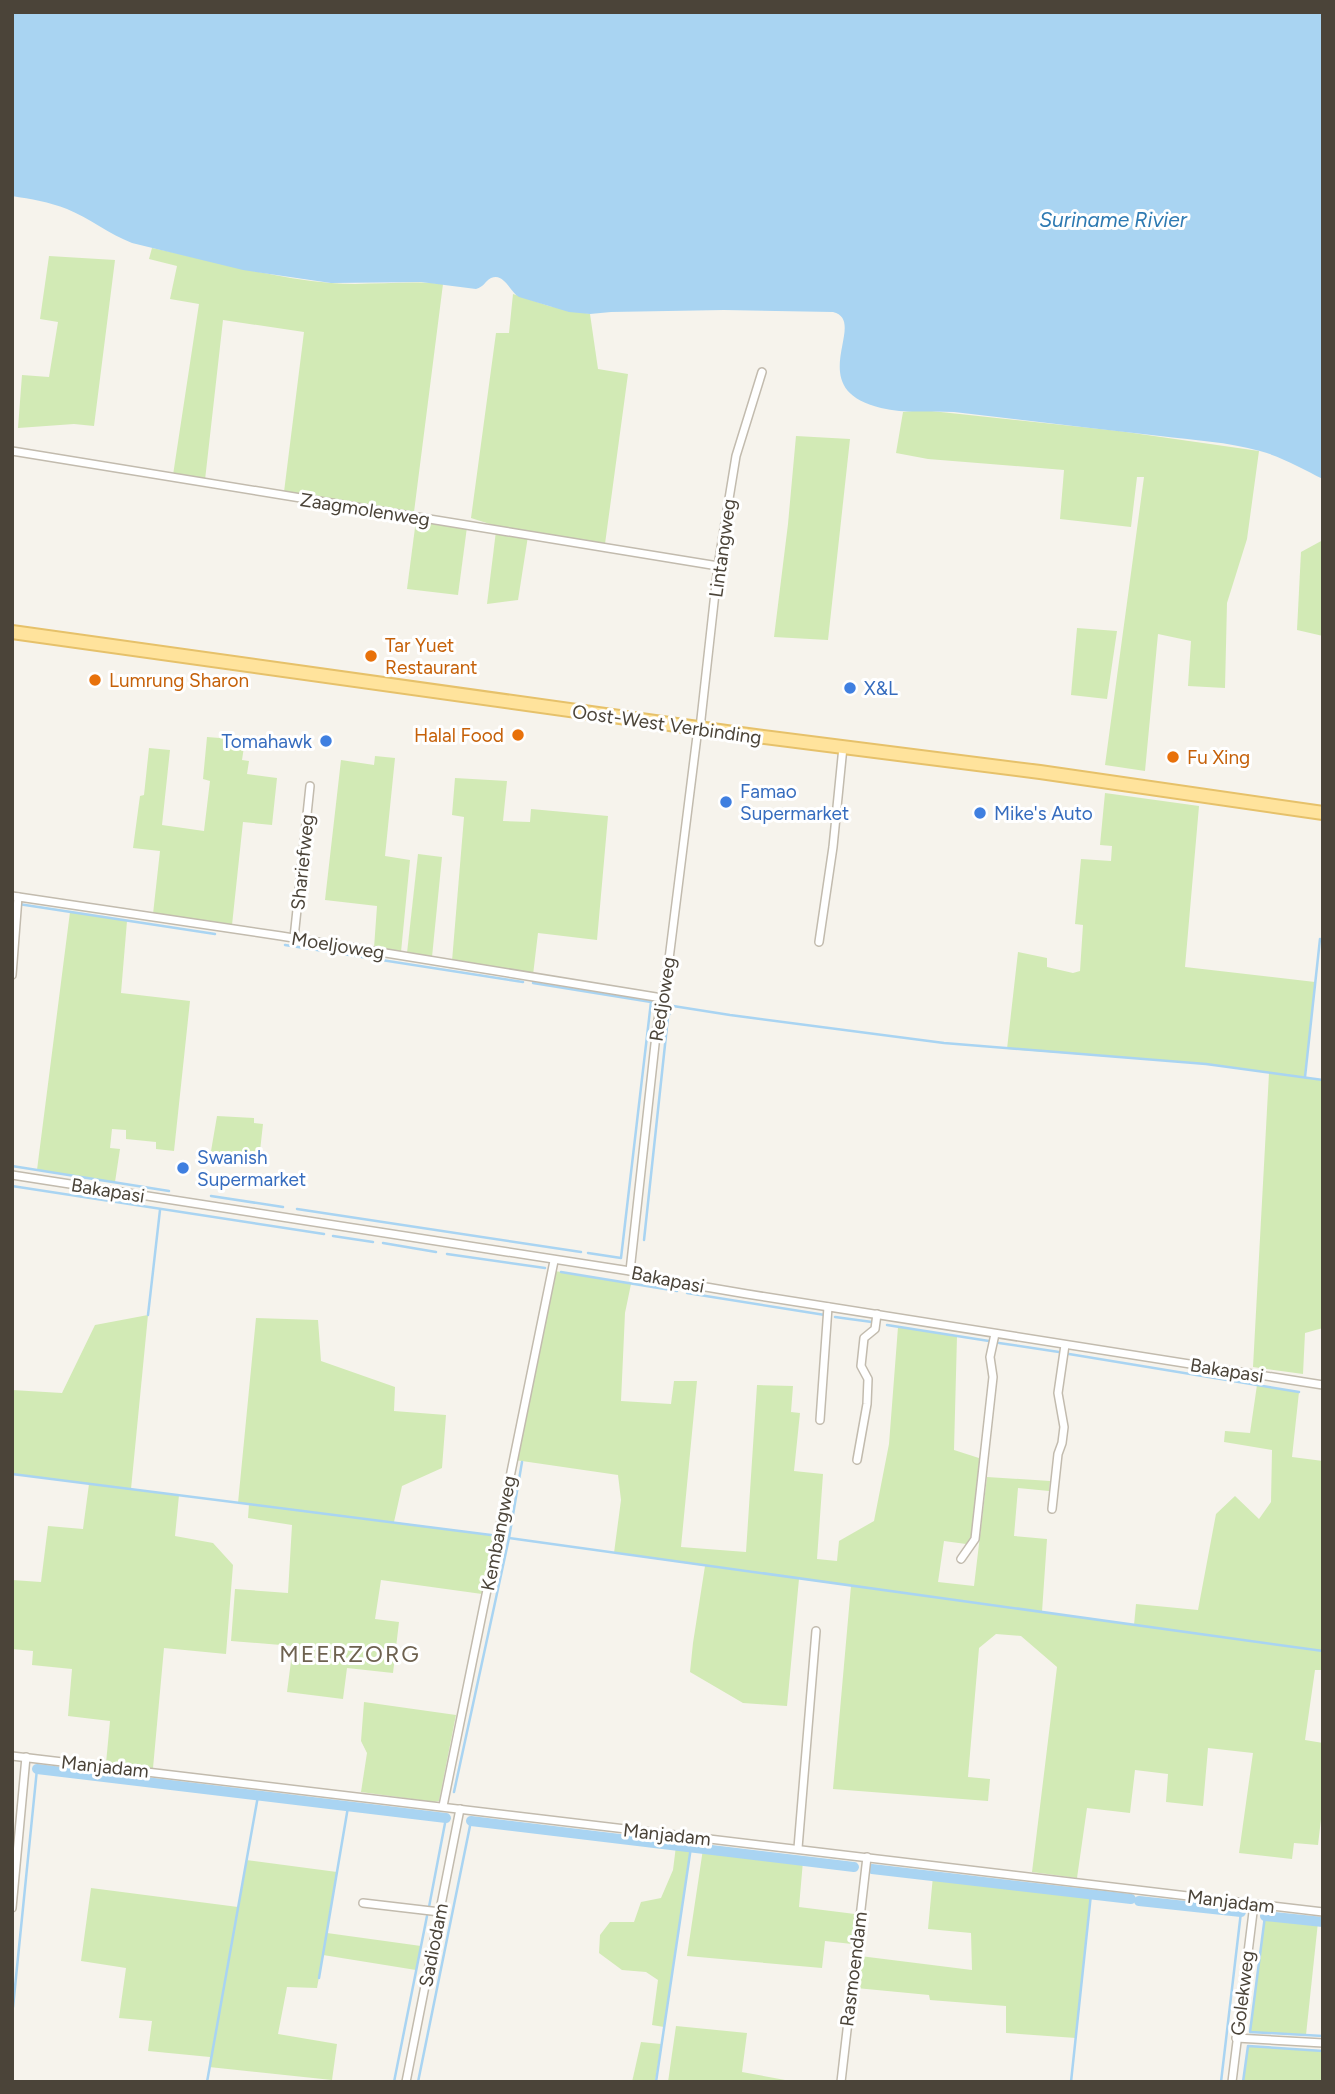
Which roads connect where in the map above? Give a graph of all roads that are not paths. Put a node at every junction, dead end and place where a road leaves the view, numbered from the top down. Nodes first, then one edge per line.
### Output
1 (762, 372) dead end
2 (12, 451) edge
3 (718, 565) junction
4 (12, 632) edge
5 (699, 728) junction
6 (843, 747) junction
7 (310, 786) dead end
8 (1323, 813) edge
9 (16, 898) edge
10 (294, 938) junction
11 (819, 942) dead end
12 (12, 975) edge
13 (662, 998) junction
14 (12, 1175) edge
15 (554, 1261) junction
16 (630, 1271) junction
17 (828, 1307) junction
18 (877, 1314) junction
19 (995, 1334) junction
20 (1065, 1345) junction
21 (1323, 1385) edge
22 (820, 1420) dead end
23 (857, 1460) dead end
24 (1052, 1509) dead end
25 (961, 1559) dead end
26 (817, 1631) dead end
27 (12, 1756) edge
28 (26, 1757) junction
29 (443, 1806) junction
30 (460, 1809) junction
31 (798, 1848) junction
32 (867, 1857) junction
33 (363, 1903) dead end
34 (1254, 1904) junction
35 (12, 1908) edge
36 (440, 1912) junction
37 (1323, 1912) edge
38 (1236, 2038) junction
39 (1323, 2043) edge
40 (406, 2082) edge
41 (841, 2082) edge
42 (1232, 2082) edge

1 - 3 street, Lintangweg
2 - 3 street, Zaagmolenweg
3 - 5 street, Lintangweg
4 - 5 main road, Oost-West Verbinding
5 - 6 main road, Oost-West Verbinding
5 - 13 street, Redjoweg
6 - 8 main road, Oost-West Verbinding
6 - 11 street
7 - 10 street, Shariefweg
9 - 10 street, Moeljoweg
9 - 12 street
10 - 13 street, Moeljoweg
13 - 16 street, Redjoweg
14 - 15 street, Bakapasi
15 - 16 street, Bakapasi
15 - 29 street, Kembangweg
16 - 17 street, Bakapasi
17 - 18 street, Bakapasi
17 - 22 street
18 - 19 street, Bakapasi
18 - 23 street
19 - 20 street, Bakapasi
19 - 25 street
20 - 21 street, Bakapasi
20 - 24 street
26 - 31 street
27 - 28 street, Manjadam
28 - 29 street, Manjadam
28 - 35 street
29 - 30 street, Manjadam
30 - 31 street, Manjadam
30 - 36 street, Sadiodam
31 - 32 street, Manjadam
32 - 34 street, Manjadam
32 - 41 street, Rasmoendam
33 - 36 street
34 - 37 street, Manjadam
34 - 38 street, Golekweg
36 - 40 street, Sadiodam
38 - 39 street
38 - 42 street, Golekweg

